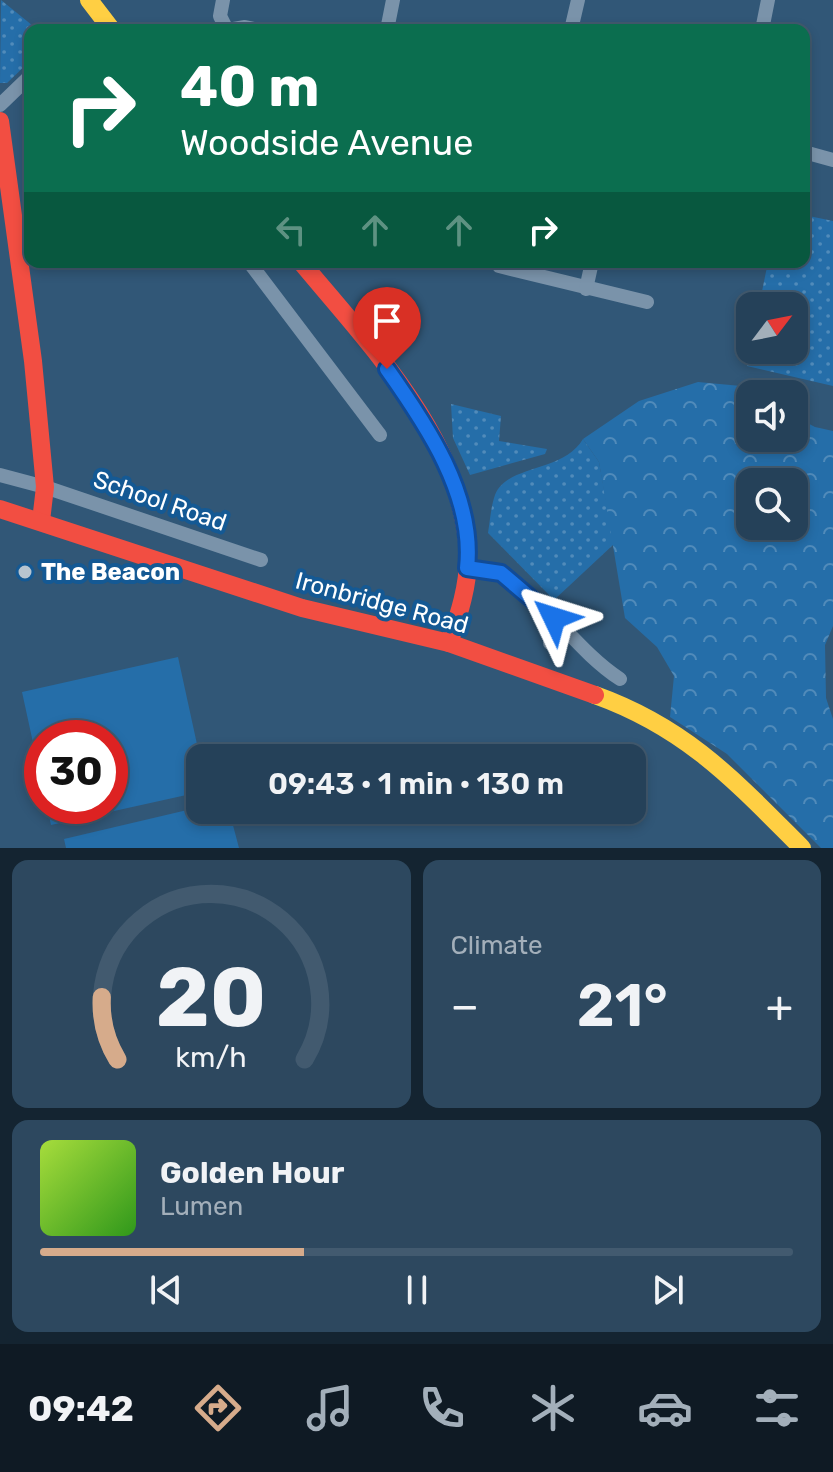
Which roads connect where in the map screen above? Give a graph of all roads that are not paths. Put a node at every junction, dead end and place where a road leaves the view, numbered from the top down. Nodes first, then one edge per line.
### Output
1 (89, 0) edge
2 (223, 0) edge
3 (393, 0) edge
4 (578, 0) edge
5 (768, 0) edge
6 (107, 24) edge
7 (225, 24) edge
8 (388, 24) edge
9 (572, 24) edge
10 (763, 24) edge
11 (24, 82) edge
12 (0, 105) edge
13 (0, 121) edge
14 (810, 154) edge
15 (833, 160) edge
16 (254, 268) edge
17 (306, 268) edge
18 (507, 268) edge
19 (591, 268) edge
20 (586, 289) junction
21 (647, 302) dead end
22 (380, 435) dead end
23 (0, 475) edge
24 (45, 487) junction
25 (0, 509) edge
26 (41, 521) junction
27 (261, 560) dead end
28 (467, 568) junction
29 (564, 629) junction
30 (449, 643) junction
31 (550, 643) dead end
32 (620, 679) dead end
33 (802, 848) edge

1 - 6 main road
2 - 7 street
3 - 8 street
4 - 9 street
5 - 10 street
11 - 12 street
13 - 24 main road
14 - 15 street
16 - 22 street
17 - 28 main road
18 - 20 street
19 - 20 street
20 - 21 street
23 - 24 street, School Road
24 - 26 main road
24 - 27 street, School Road
25 - 26 main road, Ironbridge Road
26 - 30 main road, Ironbridge Road
28 - 29 street
28 - 30 main road
29 - 31 street
29 - 32 street
30 - 33 main road, Ironbridge Road

